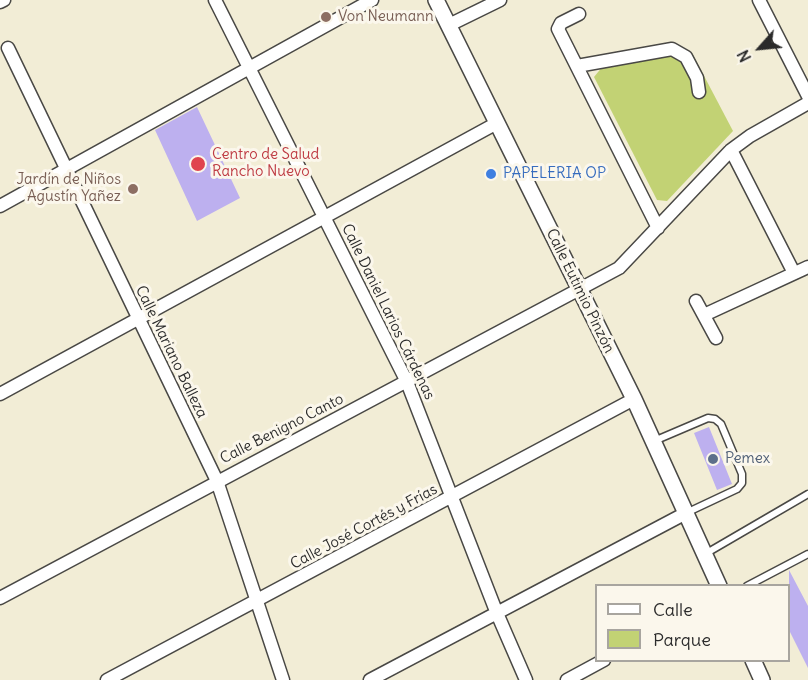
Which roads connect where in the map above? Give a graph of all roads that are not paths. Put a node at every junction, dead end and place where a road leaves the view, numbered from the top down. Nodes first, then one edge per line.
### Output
1 (4, 0) edge
2 (215, 0) edge
3 (372, 0) edge
4 (436, 0) edge
5 (500, 0) edge
6 (759, 0) edge
7 (0, 2) edge
8 (579, 14) dead end
9 (449, 25) junction
10 (8, 48) dead end
11 (577, 66) junction
12 (249, 68) junction
13 (699, 92) dead end
14 (808, 96) edge
15 (808, 103) edge
16 (497, 123) junction
17 (731, 150) junction
18 (67, 169) junction
19 (0, 206) edge
20 (325, 216) junction
21 (658, 228) junction
22 (808, 267) edge
23 (794, 273) junction
24 (580, 290) junction
25 (696, 301) dead end
26 (704, 315) junction
27 (138, 318) junction
28 (716, 338) dead end
29 (407, 382) junction
30 (0, 394) edge
31 (634, 399) junction
32 (653, 441) junction
33 (217, 481) junction
34 (808, 494) edge
35 (452, 497) junction
36 (686, 513) junction
37 (705, 554) junction
38 (808, 554) edge
39 (719, 584) edge
40 (749, 584) edge
41 (0, 598) edge
42 (258, 601) junction
43 (496, 611) junction
44 (600, 662) edge
45 (754, 662) edge
46 (107, 680) edge
47 (283, 680) edge
48 (370, 680) edge
49 (526, 680) edge
50 (567, 680) edge
51 (762, 680) edge

1 - 7 street
2 - 12 street, Calle Daniel Larios Cárdenas
3 - 12 street
4 - 9 street, Calle Eutimio Pinzón
5 - 9 street
6 - 14 street
8 - 11 street
9 - 16 street, Calle Eutimio Pinzón
10 - 18 street, Calle Mariano Balleza
11 - 13 street
11 - 21 street
12 - 18 street
12 - 20 street, Calle Daniel Larios Cárdenas
15 - 17 street, Calle Benigno Canto
16 - 20 street
16 - 24 street, Calle Eutimio Pinzón
17 - 21 street, Calle Benigno Canto
17 - 23 street
18 - 19 street
18 - 27 street, Calle Mariano Balleza
20 - 27 street
20 - 29 street, Calle Daniel Larios Cárdenas
21 - 24 street, Calle Benigno Canto
22 - 23 street
23 - 26 street
24 - 29 street, Calle Benigno Canto
24 - 31 street, Calle Eutimio Pinzón
25 - 26 street
26 - 28 street
27 - 30 street
27 - 33 street, Calle Mariano Balleza
29 - 33 street, Calle Benigno Canto
29 - 35 street, Calle Daniel Larios Cárdenas
31 - 32 street, Calle Eutimio Pinzón
31 - 35 street, Calle José Cortés y Frías
32 - 36 street, Calle Eutimio Pinzón
32 - 36 lane
33 - 41 street, Calle Benigno Canto
33 - 42 street, Calle Mariano Balleza
34 - 37 lane
35 - 42 street, Calle José Cortés y Frías
35 - 43 street, Calle Daniel Larios Cárdenas
36 - 37 street, Calle Eutimio Pinzón
36 - 43 street
37 - 39 street, Calle Eutimio Pinzón
38 - 40 lane
42 - 46 street, Calle José Cortés y Frías
42 - 47 street, Calle Mariano Balleza
43 - 48 street
43 - 49 street, Calle Daniel Larios Cárdenas
44 - 50 street
45 - 51 street

